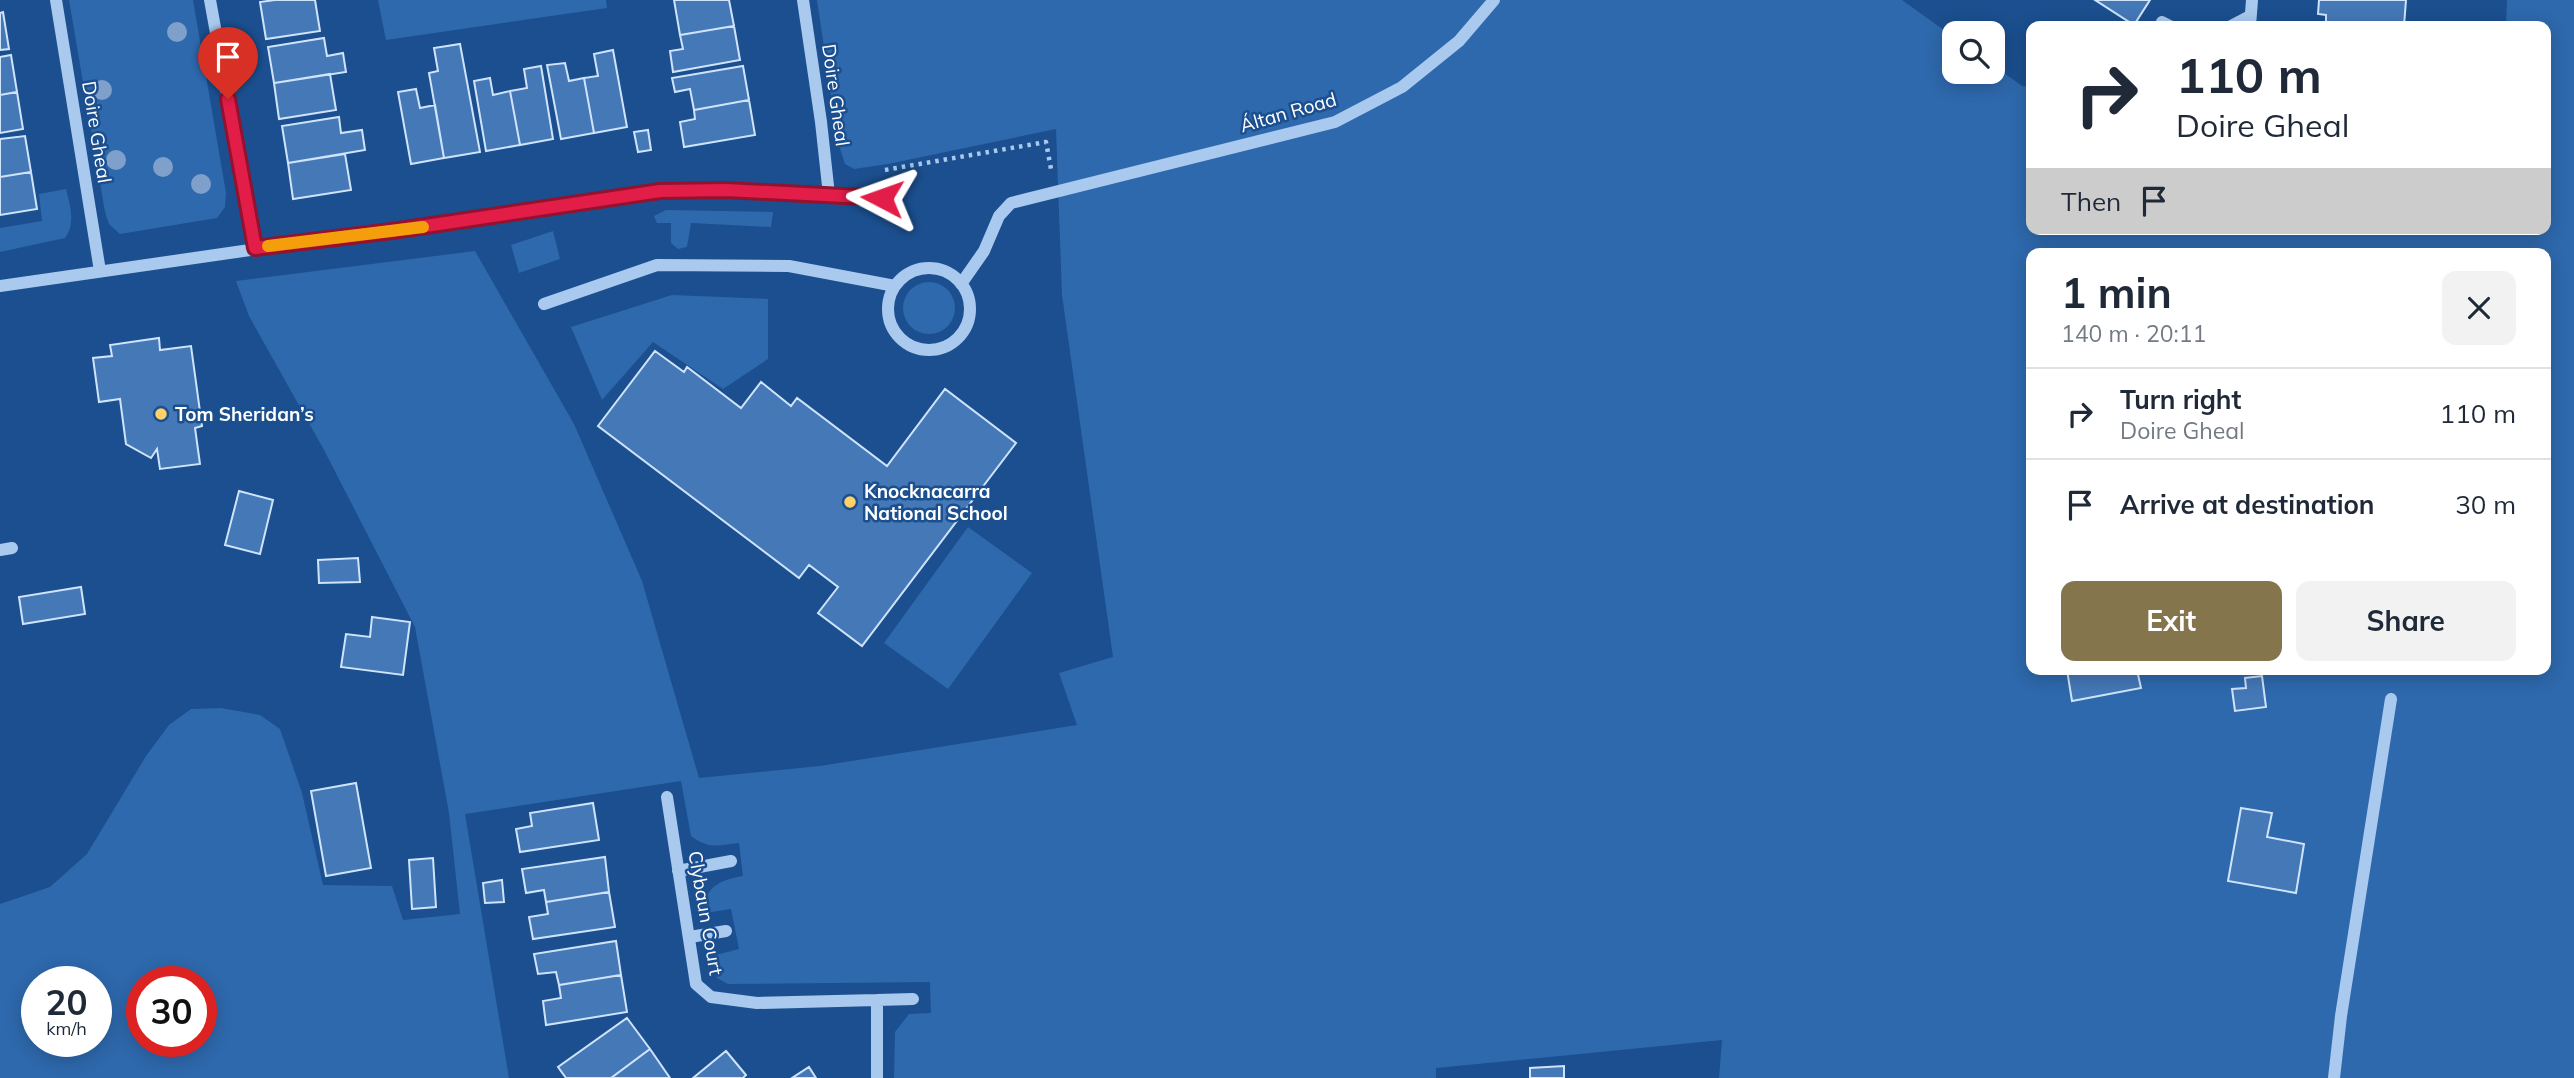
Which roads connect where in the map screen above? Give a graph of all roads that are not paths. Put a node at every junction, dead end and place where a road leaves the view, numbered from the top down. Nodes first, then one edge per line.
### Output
1 (56, 0) edge
2 (210, 0) edge
3 (803, 0) edge
4 (1494, 0) edge
5 (2252, 0) edge
6 (2250, 21) edge
7 (829, 195) junction
8 (882, 198) road end
9 (255, 248) junction
10 (100, 271) junction
11 (961, 284) junction
12 (0, 286) edge
13 (895, 286) junction
14 (544, 304) dead end
15 (2391, 699) dead end
16 (667, 797) dead end
17 (731, 861) dead end
18 (678, 871) junction
19 (726, 931) dead end
20 (690, 937) junction
21 (913, 999) dead end
22 (877, 1000) junction
23 (877, 1078) edge
24 (2334, 1078) edge

1 - 10 street, Doire Gheal
2 - 9 street
3 - 7 street, Doire Gheal
4 - 11 street, Áltan Road
5 - 6 street
7 - 8 street
7 - 9 street
9 - 10 street
10 - 12 street
11 - 13 street
11 - 13 street
13 - 14 street
15 - 24 street
16 - 18 street, Clybaun Court
17 - 18 street
18 - 20 street, Clybaun Court
19 - 20 street
20 - 22 street, Clybaun Court
21 - 22 street, Clybaun Court
22 - 23 street

